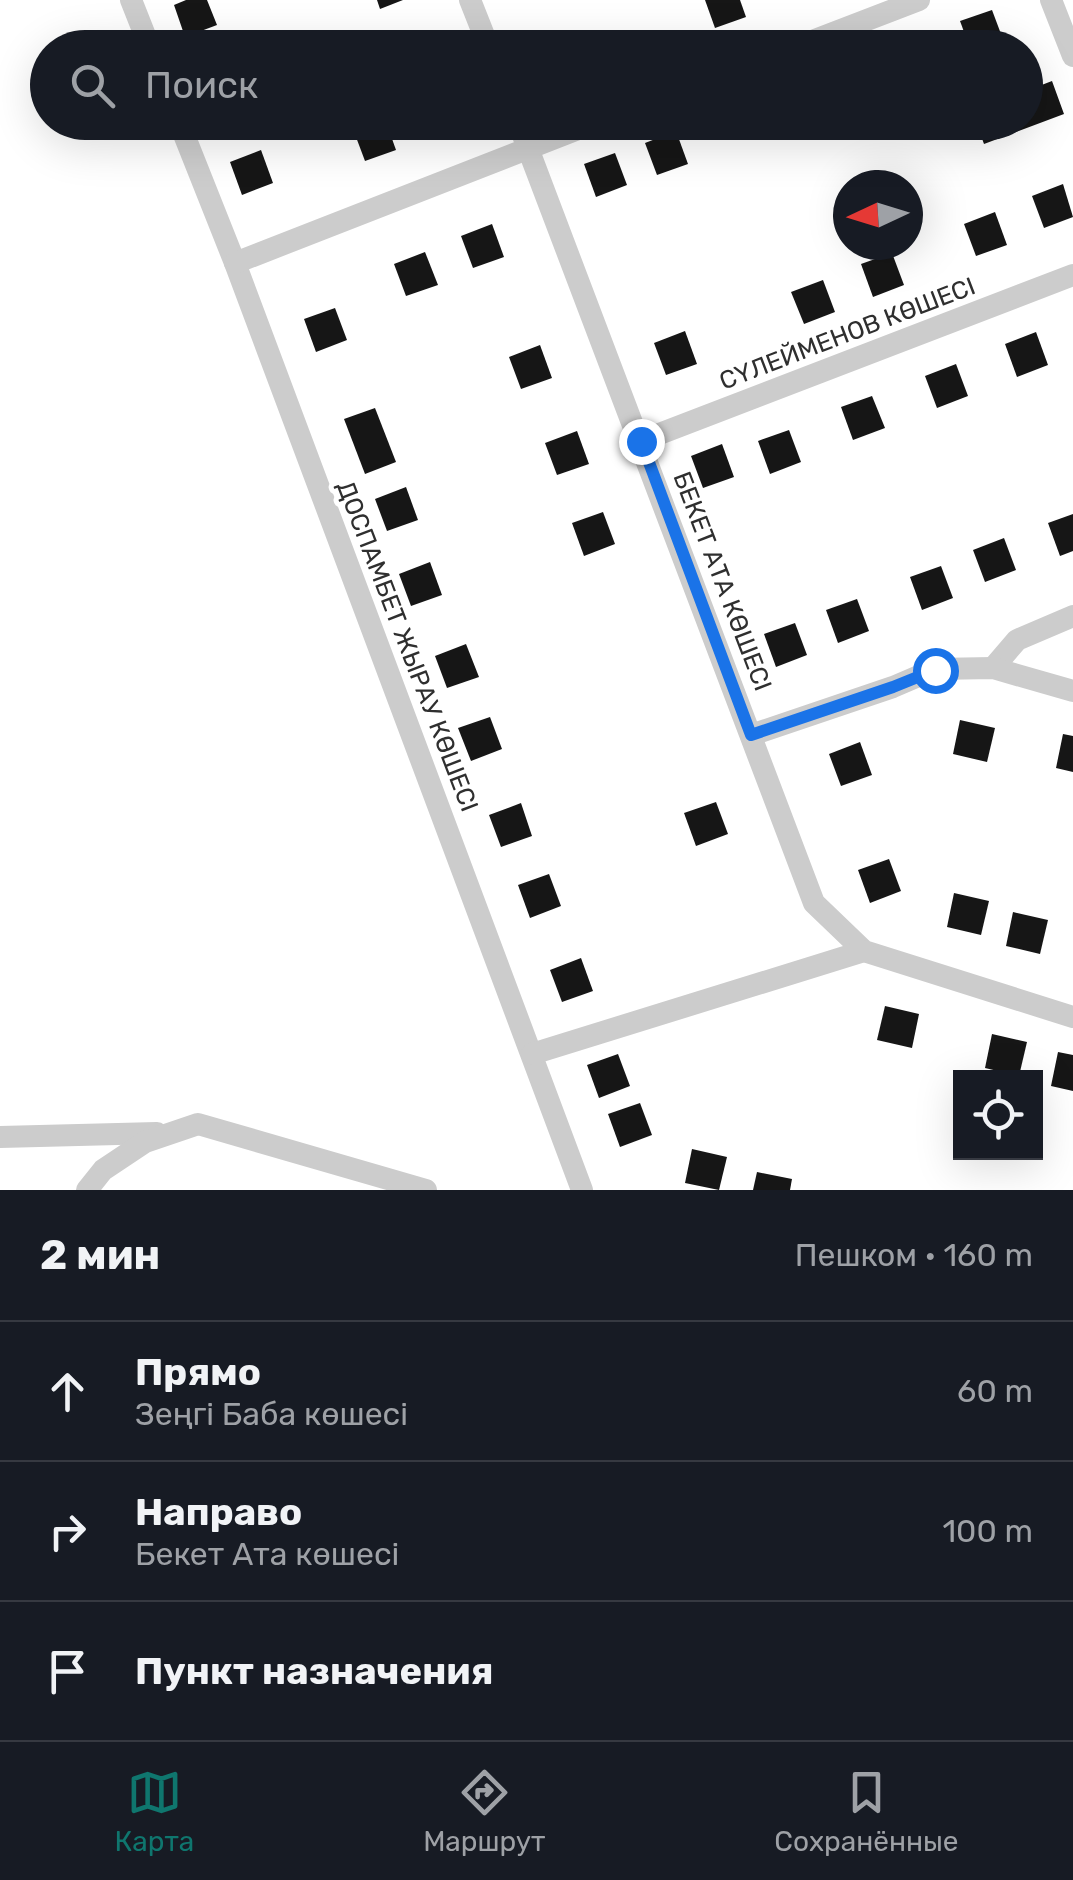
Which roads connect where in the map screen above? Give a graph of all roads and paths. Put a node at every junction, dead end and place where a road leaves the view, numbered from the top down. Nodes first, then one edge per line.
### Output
1 (131, 0) edge
2 (470, 0) edge
3 (919, 0) edge
4 (1051, 0) edge
5 (143, 30) edge
6 (482, 30) edge
7 (841, 30) edge
8 (1073, 56) edge
9 (187, 140) edge
10 (525, 140) edge
11 (549, 140) edge
12 (528, 148) junction
13 (235, 262) junction
14 (1073, 275) edge
15 (641, 441) junction
16 (1073, 616) edge
17 (993, 668) junction
18 (1073, 691) edge
19 (751, 735) junction
20 (864, 951) junction
21 (1073, 1017) edge
22 (532, 1054) junction
23 (171, 1133) junction
24 (0, 1136) edge
25 (87, 1190) edge
26 (426, 1190) edge
27 (582, 1190) edge

1 - 5 street
2 - 6 street
3 - 7 street
4 - 8 street
9 - 13 street, ДОСПАМБЕТ ЖЫРАУ КӨШЕСІ
10 - 12 street, БЕКЕТ АТА КӨШЕСІ
11 - 12 street
12 - 13 street
12 - 15 street, БЕКЕТ АТА КӨШЕСІ
13 - 22 street, ДОСПАМБЕТ ЖЫРАУ КӨШЕСІ
14 - 15 street, СҮЛЕЙМЕНОВ КӨШЕСІ
15 - 19 street, БЕКЕТ АТА КӨШЕСІ
16 - 17 street
17 - 18 street
17 - 19 street
19 - 20 street, БЕКЕТ АТА КӨШЕСІ
20 - 21 street, БЕКЕТ АТА КӨШЕСІ
20 - 22 street
22 - 27 street, ДОСПАМБЕТ ЖЫРАУ КӨШЕСІ
23 - 24 street
23 - 25 street
23 - 26 street

